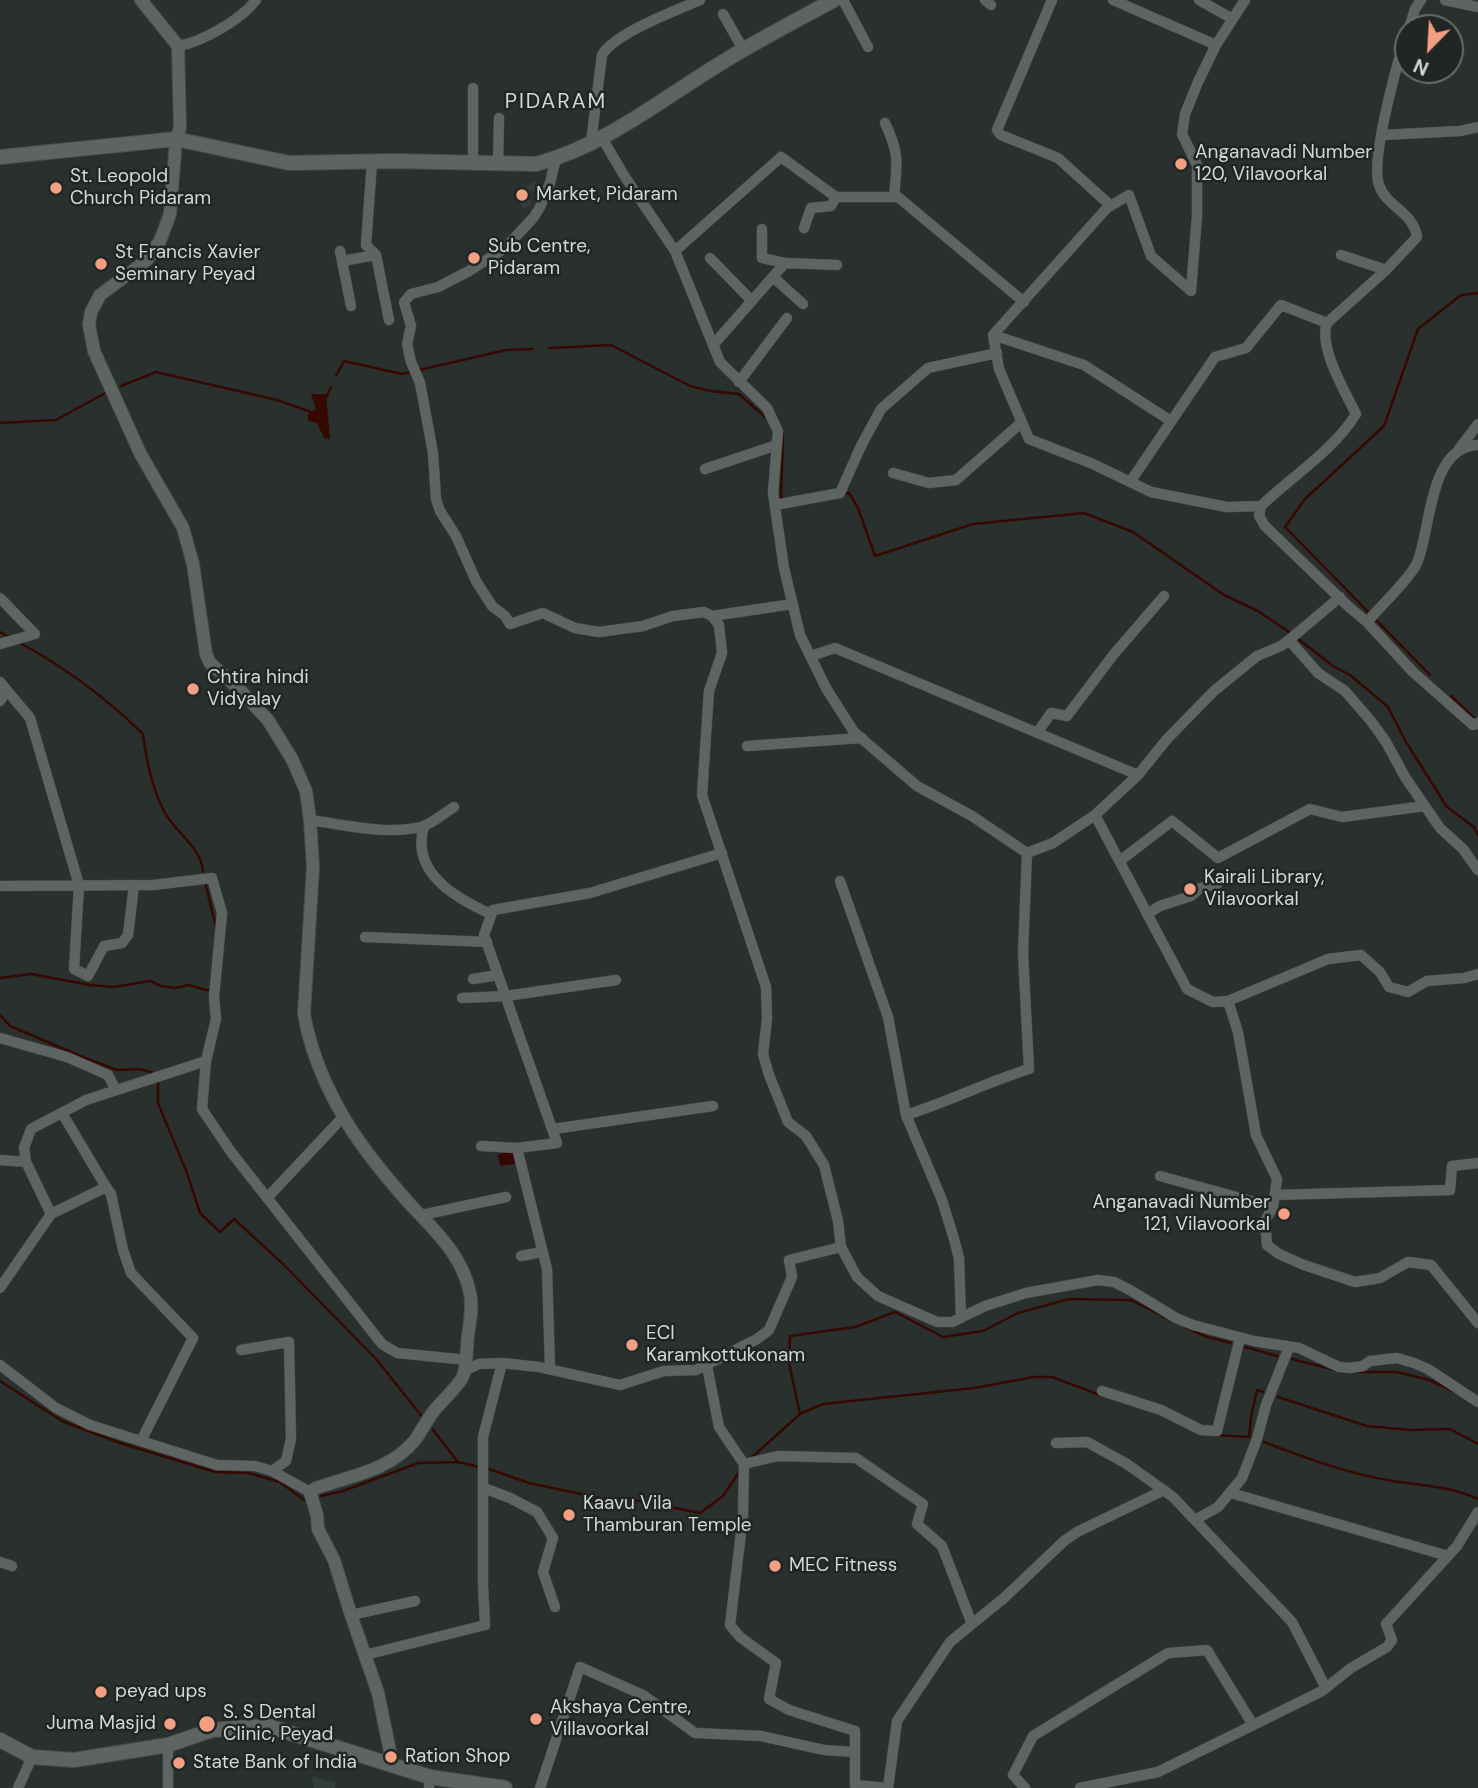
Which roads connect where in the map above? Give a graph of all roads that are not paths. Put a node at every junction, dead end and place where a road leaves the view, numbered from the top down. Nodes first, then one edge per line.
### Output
1 (141, 0) edge
2 (256, 0) edge
3 (700, 0) edge
4 (834, 0) edge
5 (843, 0) edge
6 (1052, 0) edge
7 (1113, 0) edge
8 (1199, 0) edge
9 (1245, 0) edge
10 (1445, 0) edge
11 (1478, 7) edge
12 (723, 14) dead end
13 (1231, 18) junction
14 (1216, 45) junction
15 (178, 46) junction
16 (868, 47) dead end
17 (743, 49) junction
18 (1394, 75) edge
19 (473, 88) dead end
20 (499, 118) dead end
21 (885, 123) dead end
22 (1478, 127) edge
23 (1383, 135) junction
24 (176, 139) junction
25 (596, 140) junction
26 (0, 157) edge
27 (556, 159) junction
28 (372, 162) junction
29 (472, 163) junction
30 (498, 164) junction
31 (836, 197) junction
32 (894, 197) junction
33 (1111, 206) junction
34 (804, 228) dead end
35 (762, 229) dead end
36 (675, 251) junction
37 (376, 255) junction
38 (1340, 255) dead end
39 (710, 258) dead end
40 (785, 263) junction
41 (837, 265) dead end
42 (1386, 270) junction
43 (773, 277) junction
44 (752, 300) junction
45 (1024, 302) junction
46 (803, 304) dead end
47 (351, 306) dead end
48 (787, 318) dead end
49 (389, 320) dead end
50 (1327, 323) junction
51 (993, 335) junction
52 (713, 344) junction
53 (997, 353) junction
54 (739, 382) junction
55 (1171, 421) junction
56 (1022, 422) junction
57 (1478, 424) edge
58 (777, 444) junction
59 (1478, 445) edge
60 (1458, 450) junction
61 (705, 469) dead end
62 (893, 473) dead end
63 (1130, 482) junction
64 (775, 505) junction
65 (1261, 506) junction
66 (1164, 596) dead end
67 (1339, 597) junction
68 (0, 598) edge
69 (793, 604) junction
70 (712, 616) junction
71 (1371, 618) junction
72 (1289, 640) junction
73 (0, 644) edge
74 (811, 656) junction
75 (0, 682) edge
76 (7, 691) junction
77 (0, 701) edge
78 (1478, 723) edge
79 (1037, 733) junction
80 (862, 738) junction
81 (747, 746) dead end
82 (1138, 775) junction
83 (454, 807) dead end
84 (1425, 807) junction
85 (1095, 815) junction
86 (310, 820) junction
87 (424, 826) junction
88 (722, 853) junction
89 (1027, 853) junction
90 (1121, 859) junction
91 (1478, 870) edge
92 (0, 880) edge
93 (840, 881) dead end
94 (1217, 884) dead end
95 (79, 885) junction
96 (134, 885) junction
97 (0, 886) edge
98 (491, 914) junction
99 (1147, 914) junction
100 (365, 937) dead end
101 (487, 942) junction
102 (1478, 974) edge
103 (498, 975) junction
104 (473, 979) dead end
105 (615, 980) dead end
106 (506, 996) junction
107 (462, 998) dead end
108 (1228, 1002) junction
109 (0, 1038) edge
110 (206, 1061) junction
111 (116, 1090) junction
112 (713, 1106) dead end
113 (62, 1113) junction
114 (906, 1115) junction
115 (343, 1117) junction
116 (553, 1129) junction
117 (481, 1146) dead end
118 (517, 1148) junction
119 (0, 1160) edge
120 (26, 1162) junction
121 (1478, 1163) edge
122 (1160, 1176) dead end
123 (106, 1187) junction
124 (1275, 1195) junction
125 (506, 1197) dead end
126 (267, 1198) junction
127 (1273, 1207) junction
128 (51, 1214) junction
129 (422, 1216) junction
130 (841, 1247) junction
131 (542, 1252) junction
132 (521, 1256) dead end
133 (0, 1288) edge
134 (961, 1318) junction
135 (1478, 1323) edge
136 (1240, 1338) junction
137 (1289, 1347) junction
138 (241, 1350) dead end
139 (502, 1363) junction
140 (0, 1365) edge
141 (467, 1365) junction
142 (707, 1366) junction
143 (550, 1369) junction
144 (1102, 1391) dead end
145 (1478, 1402) edge
146 (141, 1441) junction
147 (1056, 1443) dead end
148 (744, 1464) junction
149 (272, 1471) junction
150 (484, 1488) junction
151 (1164, 1490) junction
152 (310, 1492) junction
153 (1231, 1493) junction
154 (1478, 1512) edge
155 (1195, 1520) junction
156 (1448, 1556) junction
157 (0, 1562) edge
158 (12, 1566) dead end
159 (415, 1601) dead end
160 (555, 1607) dead end
161 (351, 1615) junction
162 (972, 1624) junction
163 (365, 1655) junction
164 (1326, 1688) junction
165 (1252, 1725) junction
166 (0, 1740) edge
167 (167, 1745) junction
168 (855, 1752) junction
169 (32, 1756) junction
170 (393, 1766) junction
171 (430, 1783) edge
172 (18, 1788) edge
173 (168, 1788) edge
174 (505, 1788) edge
175 (540, 1788) edge
176 (887, 1788) edge
177 (1024, 1788) edge
178 (1080, 1788) edge

1 - 15 street
2 - 15 street
3 - 25 street
4 - 17 main road
5 - 16 street
6 - 33 street
7 - 14 street
8 - 13 street
9 - 13 street
10 - 11 street
12 - 17 street
13 - 14 street
14 - 33 street
15 - 24 street
17 - 25 main road
18 - 23 street
19 - 29 street
20 - 30 street
21 - 32 street
22 - 23 street
23 - 42 street
24 - 26 main road
24 - 28 main road
24 - 86 street
25 - 27 main road
25 - 36 street
27 - 30 main road
27 - 70 street
28 - 29 main road
28 - 37 street
29 - 30 main road
31 - 32 street
31 - 34 street
31 - 36 street
32 - 45 street
33 - 45 street
35 - 40 street
36 - 52 street
37 - 47 street
37 - 49 street
38 - 42 street
39 - 44 street
40 - 41 street
40 - 43 street
42 - 50 street
43 - 44 street
43 - 46 street
44 - 52 street
45 - 51 street
48 - 54 street
50 - 55 street
50 - 65 street
51 - 53 street
51 - 55 street
52 - 54 street
53 - 56 street
53 - 64 street
54 - 58 street
55 - 63 street
56 - 62 street
56 - 63 street
57 - 60 street
58 - 61 street
58 - 64 street
59 - 60 street
60 - 71 street
63 - 65 street
64 - 69 street
65 - 67 street
66 - 79 street
67 - 71 street
67 - 72 street
68 - 73 street
69 - 70 street
69 - 74 street
70 - 88 street
71 - 78 street
72 - 82 street
72 - 84 street
74 - 79 street
74 - 80 street
75 - 76 street
76 - 77 street
76 - 95 street
79 - 82 street
80 - 81 street
80 - 89 street
82 - 85 street
83 - 87 street
84 - 90 street
84 - 91 street
85 - 89 street
85 - 90 street
86 - 87 street
86 - 115 street
87 - 98 street
88 - 98 street
88 - 130 street
89 - 114 street
90 - 99 street
92 - 97 street
93 - 114 street
94 - 99 street
95 - 96 street
95 - 96 street
95 - 97 street
96 - 110 street
98 - 101 street
99 - 108 street
100 - 101 street
101 - 103 street
102 - 108 street
103 - 104 street
103 - 106 street
105 - 106 street
106 - 107 street
106 - 116 street
108 - 124 street
109 - 111 street
110 - 111 street
110 - 126 street
111 - 113 street
112 - 116 street
113 - 120 street
113 - 123 street
114 - 134 street
115 - 126 street
115 - 129 street
116 - 118 street
117 - 118 street
118 - 131 street
119 - 120 street
120 - 128 street
121 - 124 street
122 - 127 street
123 - 128 street
123 - 146 street
124 - 127 street
125 - 129 street
126 - 141 street
127 - 135 street
128 - 133 street
129 - 141 street
130 - 134 street
130 - 142 street
131 - 132 street
131 - 143 street
134 - 136 street
136 - 137 street
136 - 144 street
137 - 145 street
137 - 153 street
138 - 149 street
139 - 141 street
139 - 143 street
139 - 150 street
140 - 146 street
141 - 152 street
142 - 143 street
142 - 148 street
146 - 149 street
147 - 151 street
148 - 162 street
148 - 168 street
149 - 152 street
150 - 160 street
150 - 163 street
151 - 155 street
151 - 162 street
152 - 161 street
153 - 155 street
153 - 156 street
154 - 156 street
155 - 164 street
156 - 164 street
157 - 158 street
159 - 161 street
161 - 163 street
162 - 176 street
163 - 170 street
164 - 165 street
165 - 177 street
165 - 178 street
166 - 169 main road
167 - 169 main road
167 - 170 main road
167 - 173 street
168 - 175 street
168 - 176 street
169 - 172 street
170 - 171 main road
171 - 174 main road

